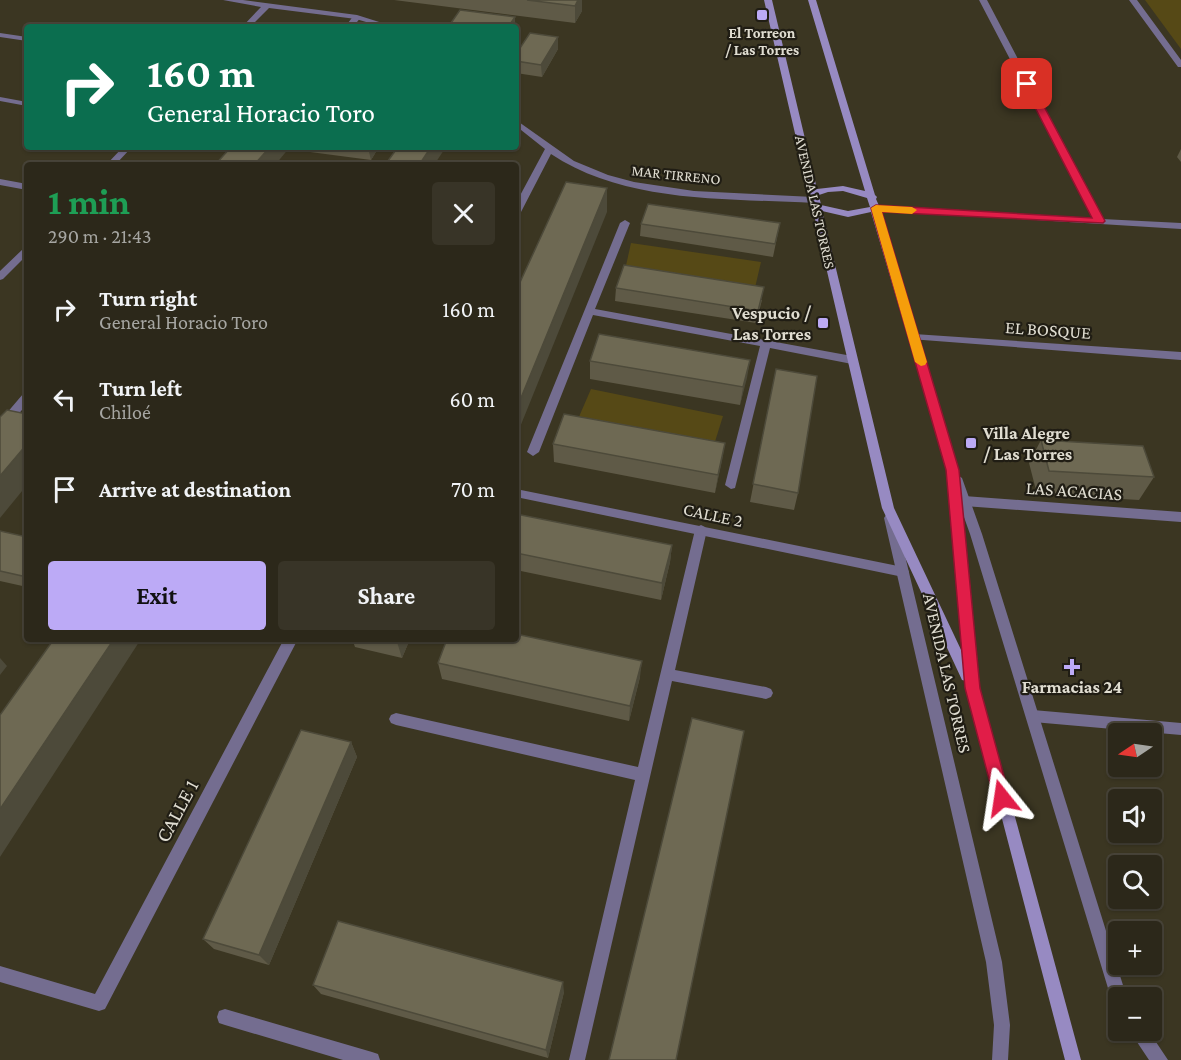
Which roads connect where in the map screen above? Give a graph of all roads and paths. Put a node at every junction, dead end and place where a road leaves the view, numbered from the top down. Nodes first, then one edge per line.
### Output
1 (227, 0) edge
2 (768, 0) edge
3 (812, 0) edge
4 (983, 0) edge
5 (1133, 0) edge
6 (267, 5) junction
7 (357, 17) junction
8 (249, 24) edge
9 (351, 24) edge
10 (381, 24) edge
11 (0, 35) edge
12 (24, 39) edge
13 (1181, 65) edge
14 (0, 99) edge
15 (24, 103) edge
16 (519, 124) edge
17 (549, 148) junction
18 (125, 150) edge
19 (113, 162) edge
20 (0, 182) edge
21 (24, 186) edge
22 (873, 197) junction
23 (814, 200) junction
24 (519, 206) edge
25 (876, 208) junction
26 (1100, 221) junction
27 (625, 223) dead end
28 (1181, 226) edge
29 (24, 253) edge
30 (0, 277) edge
31 (589, 312) junction
32 (914, 337) junction
33 (766, 344) junction
34 (1181, 356) edge
35 (852, 360) junction
36 (24, 400) edge
37 (0, 428) edge
38 (533, 452) dead end
39 (953, 470) junction
40 (731, 485) dead end
41 (519, 494) edge
42 (964, 501) junction
43 (888, 508) junction
44 (1181, 517) edge
45 (701, 531) junction
46 (903, 572) junction
47 (289, 642) edge
48 (667, 674) junction
49 (972, 688) junction
50 (766, 693) dead end
51 (1033, 716) junction
52 (396, 719) dead end
53 (1181, 729) edge
54 (644, 775) junction
55 (0, 974) edge
56 (1116, 987) edge
57 (225, 1017) dead end
58 (1145, 1041) edge
59 (372, 1060) edge
60 (577, 1060) edge
61 (1000, 1060) edge
62 (1073, 1060) edge
63 (1160, 1060) edge

1 - 6 street
2 - 23 main road, AVENIDA LAS TORRES
3 - 22 main road, AVENIDA LAS TORRES
4 - 26 street
5 - 13 street
6 - 7 street
6 - 8 street
7 - 9 street
7 - 10 street
11 - 12 street
14 - 15 street
16 - 17 street, MAR TIRRENO
17 - 23 street, MAR TIRRENO
17 - 24 street
18 - 19 street
20 - 21 street
22 - 23 main road
22 - 25 main road, AVENIDA LAS TORRES
23 - 25 main road
23 - 35 main road, AVENIDA LAS TORRES
25 - 26 street
25 - 32 main road, AVENIDA LAS TORRES
26 - 28 street
27 - 31 street
29 - 30 street
31 - 33 street
31 - 38 street
32 - 34 street, EL BOSQUE
32 - 39 main road, AVENIDA LAS TORRES
33 - 35 street
33 - 40 street
35 - 43 main road, AVENIDA LAS TORRES
36 - 37 street
39 - 42 street, AVENIDA LAS TORRES
39 - 49 main road, AVENIDA LAS TORRES
41 - 45 street, CALLE 2
42 - 44 street, LAS ACACIAS
42 - 51 street, AVENIDA LAS TORRES
43 - 46 street, AVENIDA LAS TORRES
43 - 49 main road, AVENIDA LAS TORRES
45 - 46 street, CALLE 2
45 - 48 street
46 - 61 street, AVENIDA LAS TORRES
47 - 55 street, CALLE 1
48 - 50 street
48 - 54 street
49 - 62 main road, AVENIDA LAS TORRES
51 - 53 street
51 - 56 street, AVENIDA LAS TORRES
52 - 54 street
54 - 60 street
57 - 59 street
58 - 63 street

